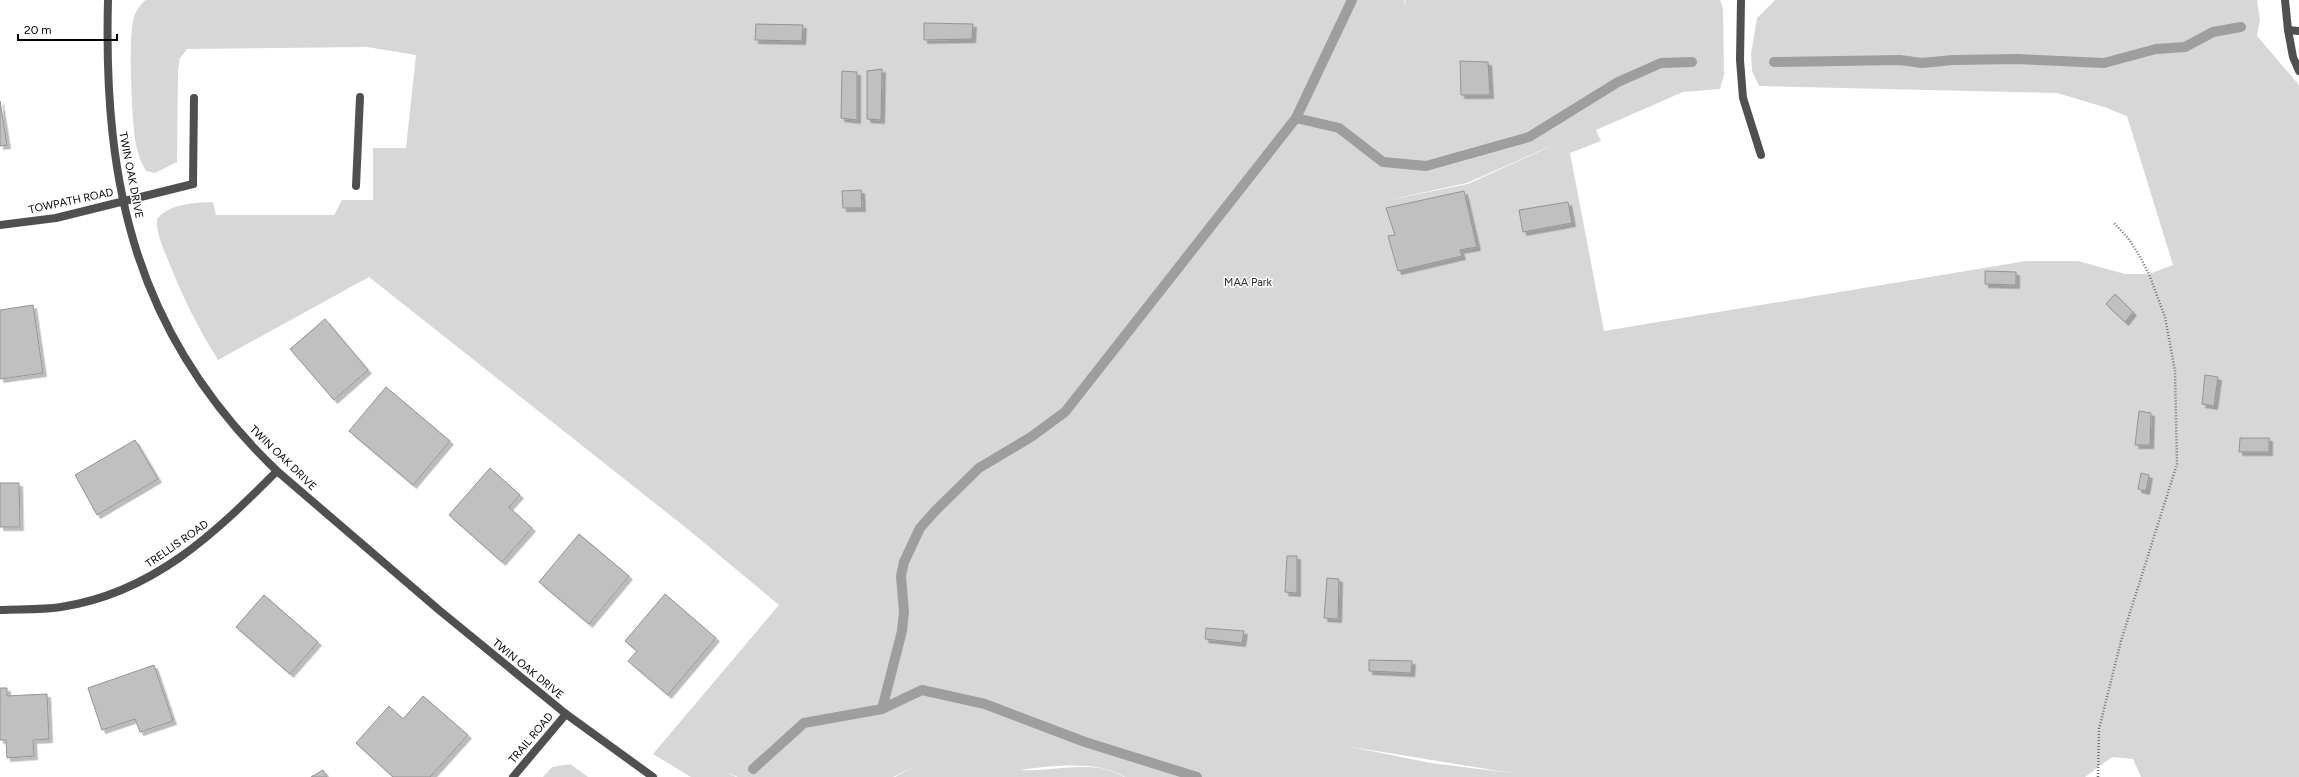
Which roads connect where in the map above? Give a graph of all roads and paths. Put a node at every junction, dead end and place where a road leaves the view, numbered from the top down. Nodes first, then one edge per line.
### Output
1 (108, 0) edge
2 (1741, 0) edge
3 (2285, 0) edge
4 (2288, 30) junction
5 (2299, 31) edge
6 (2299, 71) edge
7 (360, 97) dead end
8 (194, 98) dead end
9 (1761, 155) dead end
10 (356, 186) dead end
11 (123, 201) junction
12 (2114, 223) dead end
13 (0, 225) edge
14 (277, 471) junction
15 (0, 610) edge
16 (566, 714) junction
17 (513, 777) edge
18 (654, 777) edge
19 (2098, 777) edge

1 - 11 street, TWIN OAK DRIVE
2 - 9 street
3 - 4 street
4 - 5 street
4 - 6 street
7 - 10 street
8 - 11 street, TOWPATH ROAD
11 - 13 street, TOWPATH ROAD
11 - 14 street, TWIN OAK DRIVE
12 - 19 path
14 - 15 street, TRELLIS ROAD
14 - 16 street, TWIN OAK DRIVE
16 - 17 street, TRAIL ROAD
16 - 18 street, TWIN OAK DRIVE

